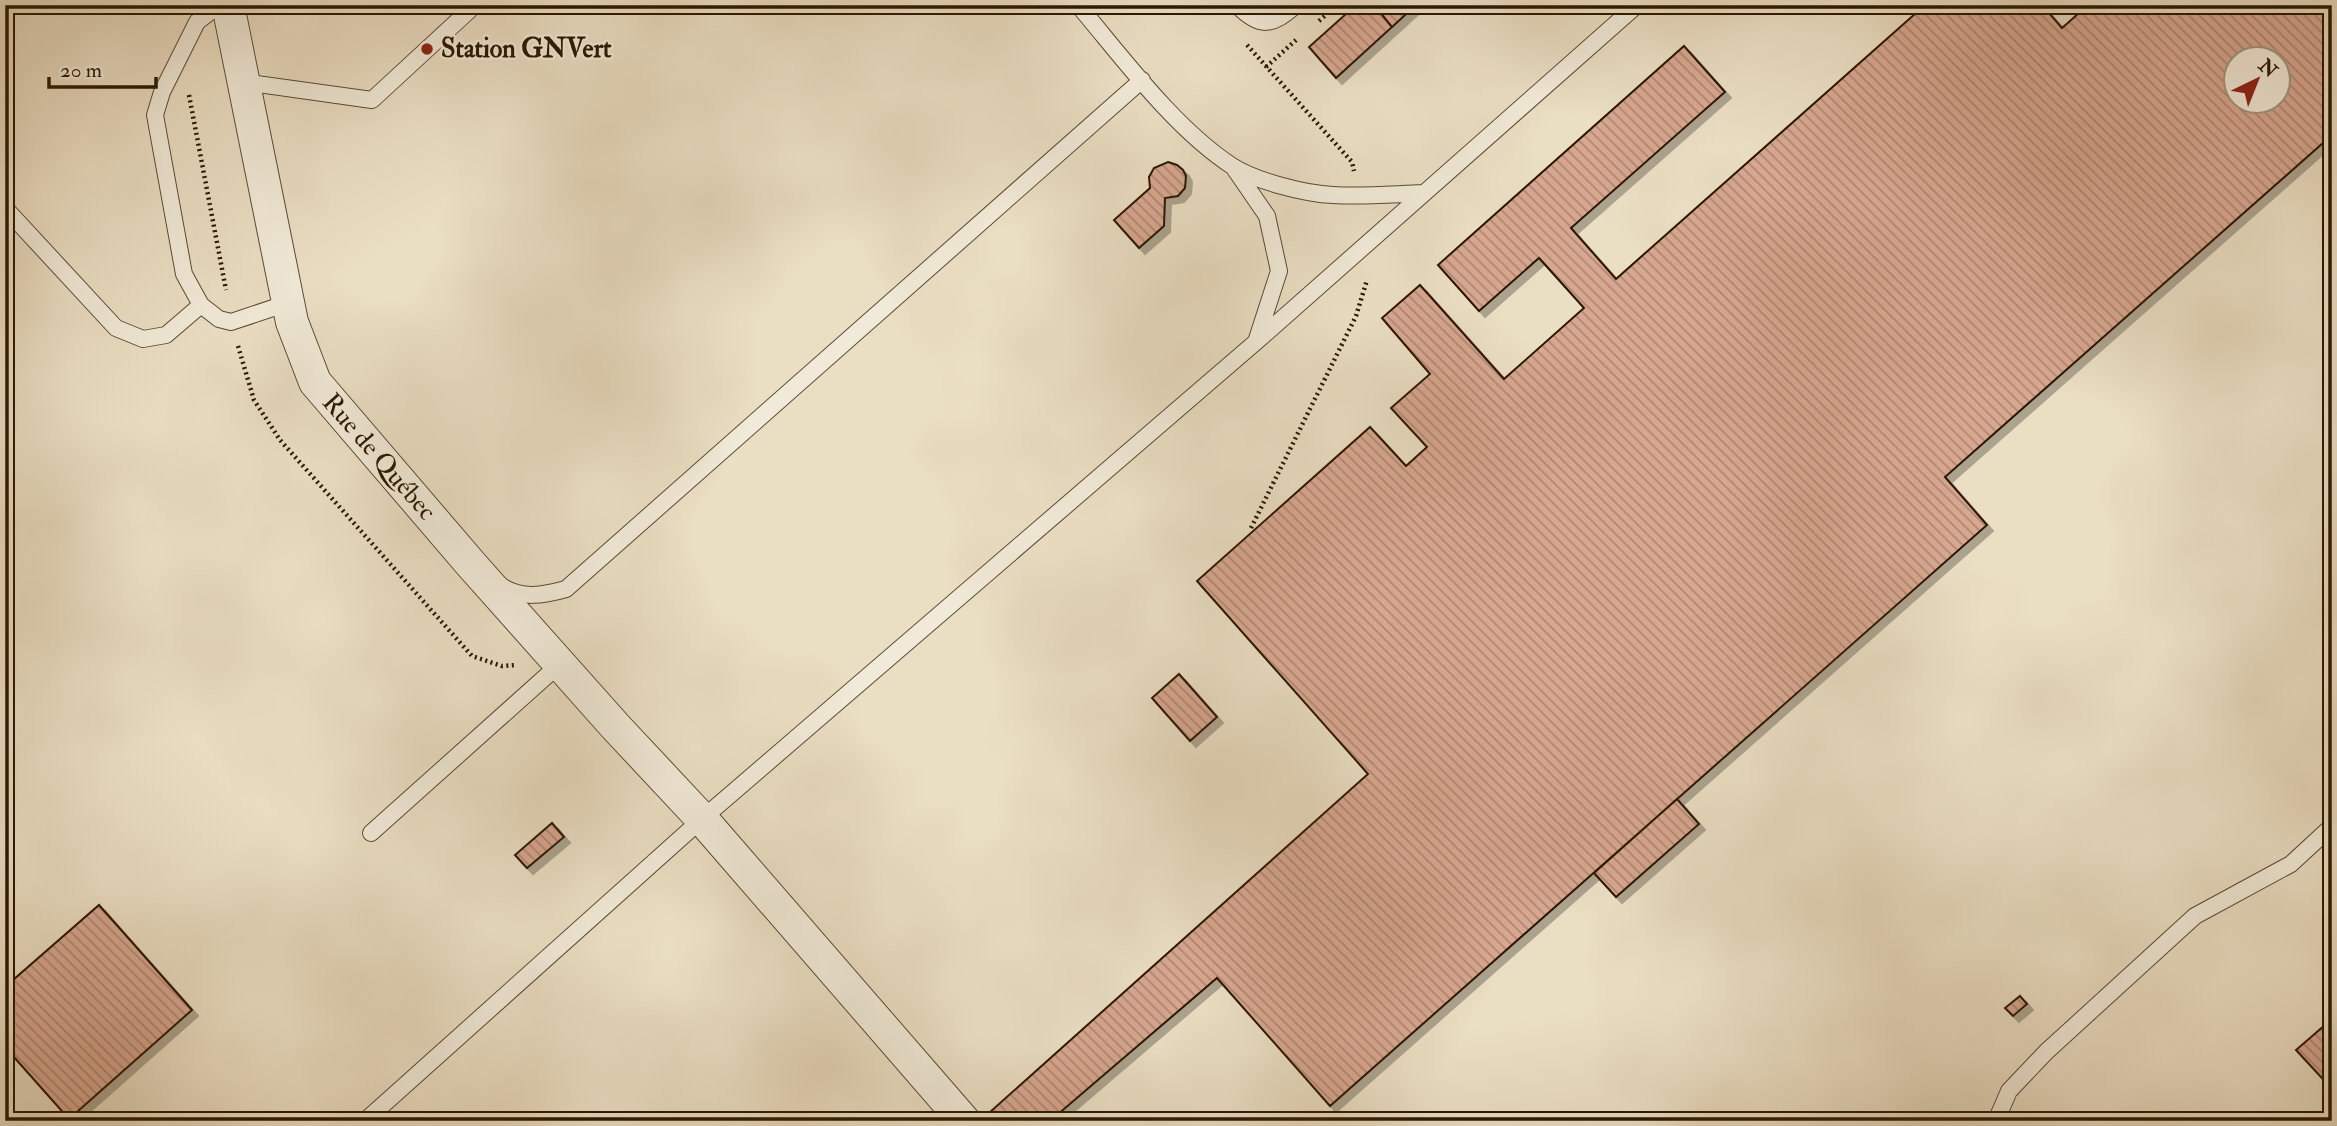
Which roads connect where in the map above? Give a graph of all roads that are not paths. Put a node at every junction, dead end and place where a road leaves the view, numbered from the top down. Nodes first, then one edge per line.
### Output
1 (219, 5) edge
2 (228, 5) edge
3 (475, 5) edge
4 (1077, 5) edge
5 (1237, 5) edge
6 (1296, 5) edge
7 (1637, 5) edge
8 (1142, 80) junction
9 (243, 82) junction
10 (1234, 168) junction
11 (1423, 193) junction
12 (5, 208) edge
13 (288, 303) junction
14 (201, 304) junction
15 (1256, 341) junction
16 (470, 563) junction
17 (561, 663) junction
18 (702, 820) junction
19 (2332, 827) edge
20 (371, 833) dead end
21 (365, 1121) edge
22 (964, 1121) edge
23 (1996, 1121) edge

1 - 14 lane
2 - 9 street, Rue de Québec
3 - 9 lane
4 - 8 lane
5 - 6 lane
7 - 11 lane
8 - 10 lane
8 - 16 lane
9 - 13 street, Rue de Québec
10 - 11 lane
10 - 15 lane
11 - 15 lane
12 - 14 lane
13 - 14 lane
13 - 16 street, Rue de Québec
15 - 18 lane
16 - 17 street, Rue de Québec
17 - 18 street, Rue de Québec
17 - 20 lane
18 - 21 lane
18 - 22 street, Rue de Québec
19 - 23 lane

